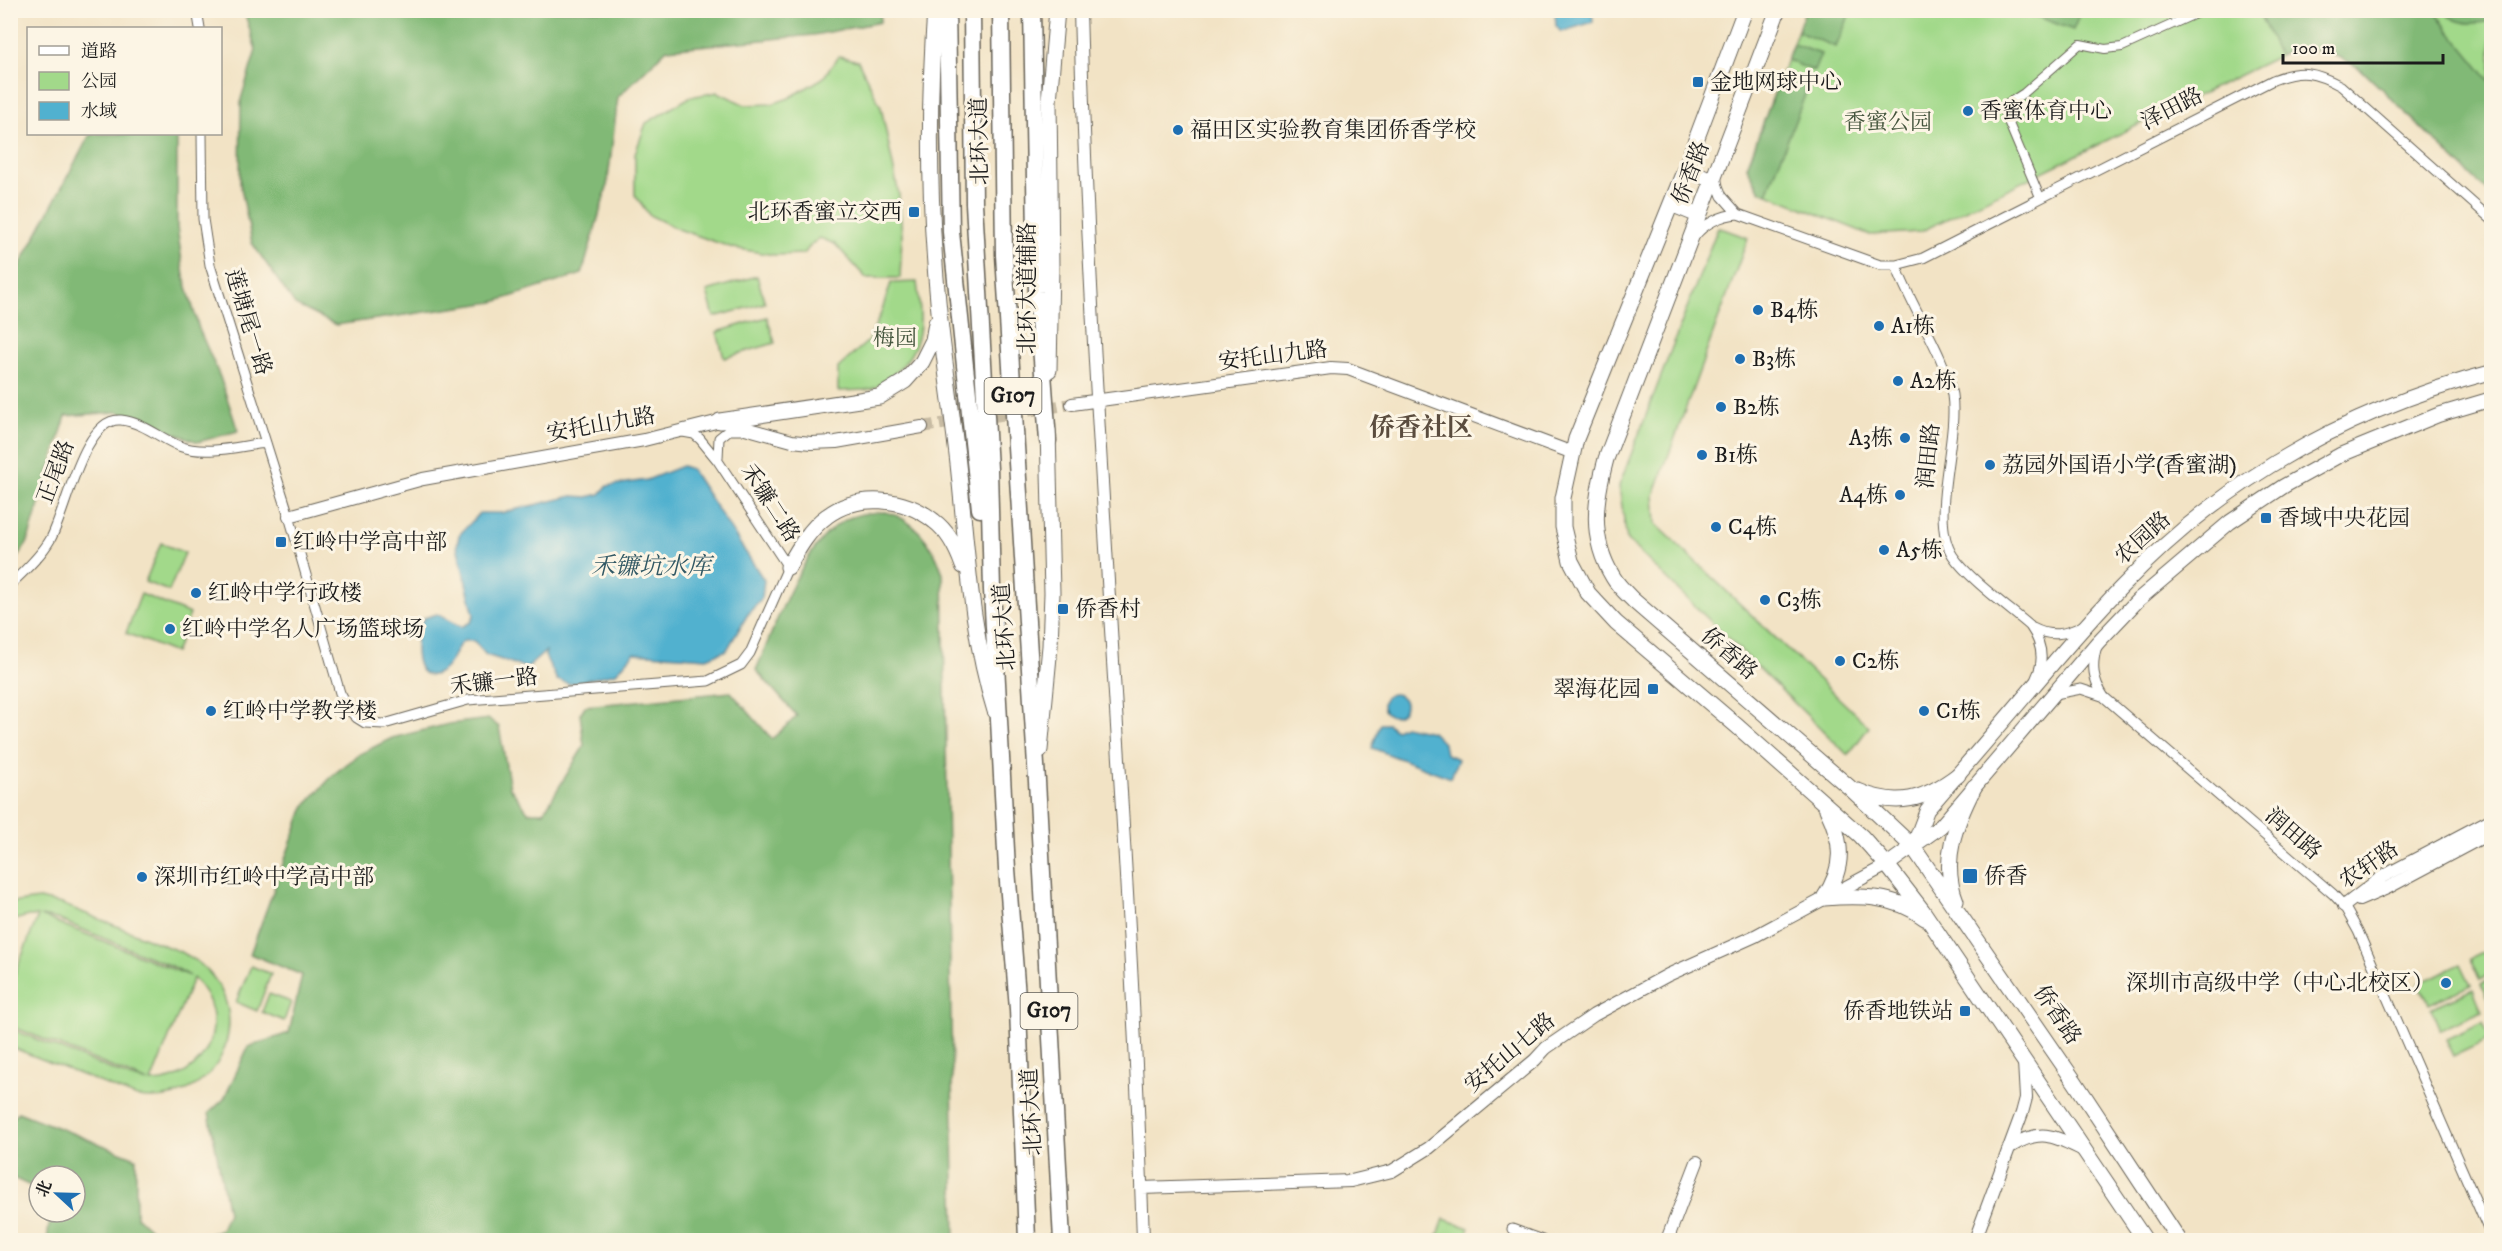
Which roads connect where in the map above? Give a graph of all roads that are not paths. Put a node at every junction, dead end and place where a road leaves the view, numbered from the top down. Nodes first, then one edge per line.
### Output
1 (197, 10) edge
2 (935, 10) edge
3 (947, 10) edge
4 (972, 10) edge
5 (1001, 10) edge
6 (1032, 10) edge
7 (1048, 10) edge
8 (1057, 10) edge
9 (1080, 10) edge
10 (1746, 10) edge
11 (1778, 10) edge
12 (2204, 10) edge
13 (200, 27) edge
14 (1049, 101) junction
15 (202, 135) edge
16 (1685, 170) junction
17 (1714, 175) junction
18 (2040, 197) junction
19 (1671, 204) junction
20 (1738, 214) junction
21 (1698, 216) junction
22 (2492, 220) edge
23 (1687, 247) junction
24 (1896, 265) junction
25 (938, 302) junction
26 (2492, 372) edge
27 (2492, 399) edge
28 (1096, 401) junction
29 (1072, 404) tunnel mouth
30 (720, 421) junction
31 (922, 427) tunnel mouth
32 (750, 430) junction
33 (681, 432) junction
34 (1048, 441) junction
35 (266, 443) junction
36 (1573, 453) junction
37 (718, 460) junction
38 (289, 516) junction
39 (788, 567) junction
40 (10, 585) edge
41 (970, 587) junction
42 (992, 590) junction
43 (2087, 624) junction
44 (2030, 626) junction
45 (2098, 642) junction
46 (2029, 691) junction
47 (2053, 695) junction
48 (2104, 697) junction
49 (998, 722) junction
50 (1958, 775) junction
51 (1037, 781) junction
52 (1850, 787) junction
53 (1974, 787) junction
54 (1824, 803) junction
55 (2492, 819) edge
56 (2492, 832) edge
57 (1913, 847) junction
58 (1887, 865) junction
59 (1824, 898) junction
60 (2344, 906) junction
61 (1961, 915) junction
62 (1931, 923) junction
63 (2023, 1059) junction
64 (2012, 1146) junction
65 (2085, 1151) junction
66 (1697, 1162) dead end
67 (1141, 1188) junction
68 (1512, 1229) dead end
69 (2492, 1238) edge
70 (1027, 1240) edge
71 (1062, 1240) edge
72 (1143, 1240) edge
73 (1542, 1240) edge
74 (1667, 1240) edge
75 (1975, 1240) edge
76 (2145, 1240) edge
77 (2179, 1240) edge

1 - 13 street
2 - 25 main road
3 - 42 highway
4 - 42 highway, 北环大道 / G107
5 - 51 highway, 北环大道 / G107
6 - 34 highway
7 - 14 main road
8 - 14 main road, 北环大道辅路
9 - 28 street
10 - 16 main road, 侨香路
11 - 17 main road, 侨香路
12 - 18 street
14 - 34 main road, 北环大道辅路
15 - 35 street, 莲塘尾一路
16 - 17 main road
16 - 19 main road, 侨香路
17 - 20 street
17 - 21 main road, 侨香路
18 - 22 street, 泽田路
18 - 24 street, 泽田路
19 - 21 main road
19 - 36 main road, 侨香路
20 - 23 street
20 - 24 street, 泽田路
21 - 23 main road, 侨香路
23 - 52 main road, 侨香路
24 - 44 street, 润田路
25 - 30 main road
25 - 41 main road
26 - 43 main road, 农园路
27 - 45 main road, 农园路
28 - 29 street, 安托山九路
28 - 36 street, 安托山九路
28 - 67 street
30 - 32 street
30 - 33 street, 安托山九路
31 - 32 street
32 - 37 street, 禾镰二路
33 - 37 street, 禾镰二路
33 - 38 street, 安托山九路
34 - 51 main road, 北环大道辅路
35 - 38 street, 莲塘尾一路
35 - 40 street, 正尾路
36 - 54 main road, 侨香路
37 - 39 street, 禾镰二路
38 - 39 street, 禾镰一路
39 - 41 main road
41 - 49 main road
42 - 49 highway, 北环大道 / G107
43 - 44 street, 润田路
43 - 46 main road, 农园路
44 - 46 street, 润田路
45 - 47 main road, 农园路
45 - 48 street, 润田路
46 - 50 main road, 农园路
47 - 48 street, 润田路
47 - 53 main road, 农园路
48 - 60 street, 润田路
49 - 70 highway, 北环大道 / G107
50 - 52 main road
50 - 57 main road, 农园路
51 - 71 highway, 北环大道 / G107
52 - 57 main road, 侨香路
53 - 57 main road, 农园路
53 - 61 main road
54 - 58 main road, 侨香路
54 - 59 main road
55 - 60 street, 农轩路
56 - 60 street, 农轩路
57 - 58 main road, 农园路
57 - 61 main road, 侨香路
58 - 59 street, 安托山七路
58 - 62 main road, 侨香路
59 - 62 main road
59 - 67 street, 安托山七路
60 - 69 street, 润田路
61 - 77 main road, 侨香路
62 - 63 main road, 侨香路
63 - 64 street
63 - 65 main road, 侨香路
64 - 65 street
64 - 75 street
65 - 76 main road, 侨香路
66 - 74 street
67 - 72 street
68 - 73 street

